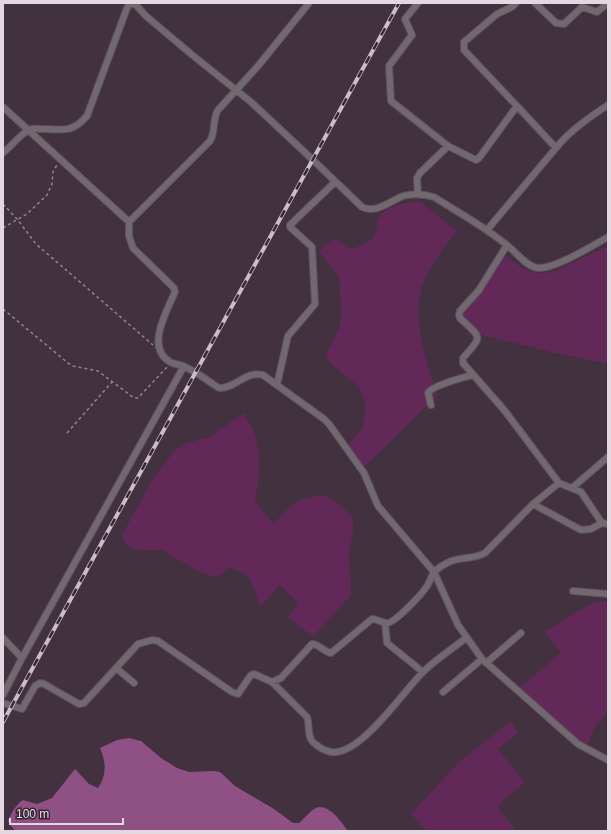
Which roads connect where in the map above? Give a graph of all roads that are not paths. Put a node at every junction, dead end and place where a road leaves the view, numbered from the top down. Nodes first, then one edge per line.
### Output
1 (309, 3) edge
2 (418, 3) edge
3 (516, 3) edge
4 (535, 3) edge
5 (608, 3) edge
6 (135, 4) edge
7 (236, 90) junction
8 (608, 105) edge
9 (517, 106) junction
10 (3, 107) edge
11 (28, 130) junction
12 (448, 146) junction
13 (556, 148) junction
14 (3, 153) edge
15 (335, 182) junction
16 (418, 194) junction
17 (129, 222) junction
18 (487, 230) junction
19 (608, 237) edge
20 (508, 245) junction
21 (184, 366) junction
22 (472, 375) junction
23 (277, 385) junction
24 (431, 405) dead end
25 (608, 457) edge
26 (558, 483) junction
27 (572, 488) junction
28 (533, 504) junction
29 (605, 524) edge
30 (434, 572) junction
31 (573, 591) dead end
32 (608, 594) edge
33 (385, 623) junction
34 (521, 633) dead end
35 (3, 638) edge
36 (466, 638) junction
37 (22, 658) junction
38 (484, 661) junction
39 (116, 668) junction
40 (423, 672) junction
41 (272, 682) junction
42 (134, 683) dead end
43 (443, 692) dead end
44 (3, 696) edge
45 (3, 702) edge
46 (608, 760) edge

1 - 7 street
2 - 12 street
3 - 9 street
4 - 5 street
6 - 7 street
6 - 11 street
7 - 15 street
7 - 17 street
8 - 13 street
9 - 12 street
9 - 13 street
10 - 11 street
11 - 14 street
11 - 17 street
12 - 16 street
13 - 18 street
15 - 16 street
15 - 23 street
16 - 18 street
17 - 21 street
18 - 20 street
19 - 20 street
20 - 22 street
21 - 23 street
21 - 37 street
22 - 24 street
22 - 26 street
23 - 30 street
25 - 27 street
26 - 27 street
26 - 28 street
27 - 29 street
28 - 29 street
28 - 30 street
30 - 33 street
30 - 36 street
31 - 32 street
33 - 40 street
33 - 41 street
34 - 38 street
35 - 37 street
36 - 38 street
36 - 40 street
37 - 44 street
38 - 43 street
38 - 46 street
39 - 41 street
39 - 42 street
39 - 45 street
40 - 41 street

